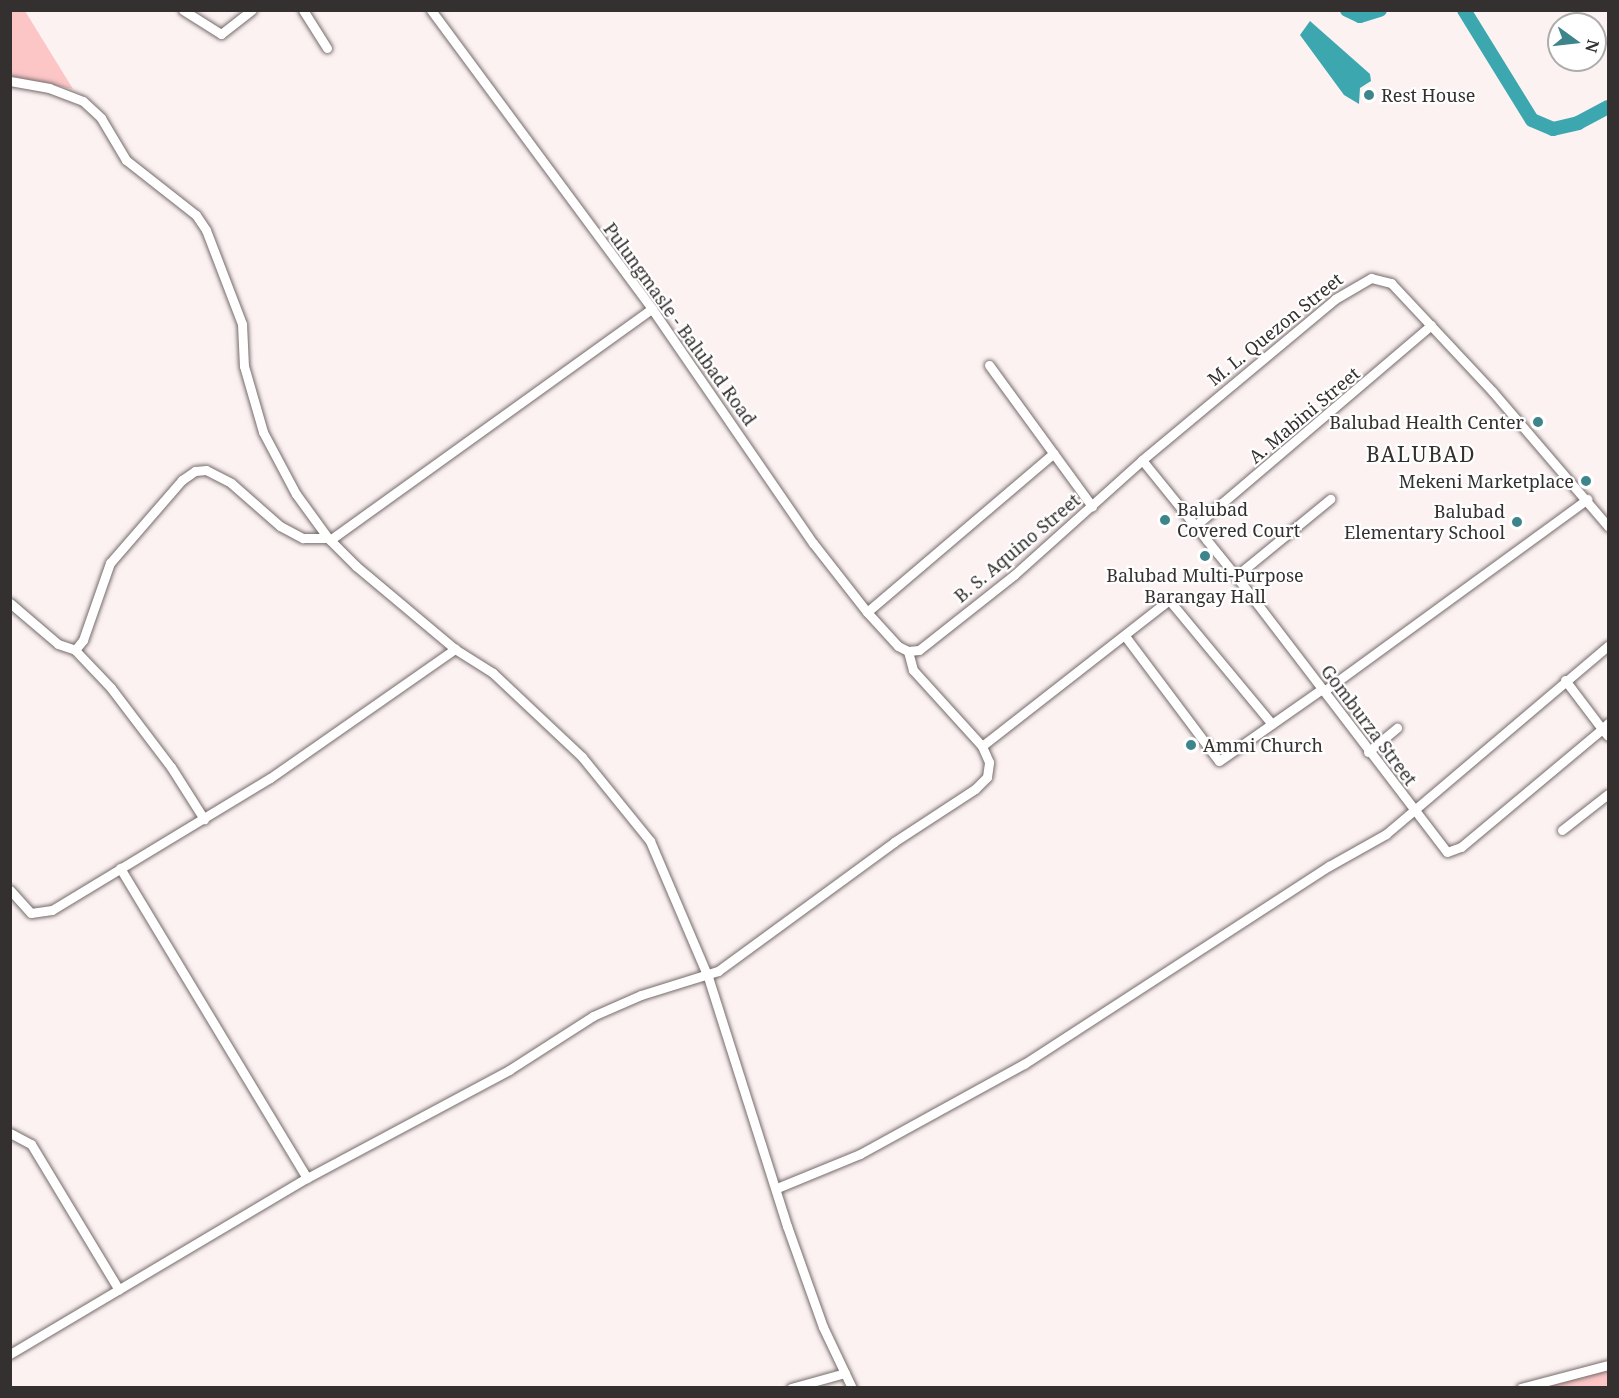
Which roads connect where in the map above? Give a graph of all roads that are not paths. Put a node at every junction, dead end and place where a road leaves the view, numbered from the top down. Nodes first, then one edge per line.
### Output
1 (183, 10) edge
2 (252, 10) edge
3 (303, 10) edge
4 (431, 10) edge
5 (327, 48) dead end
6 (10, 81) edge
7 (652, 309) junction
8 (1431, 325) junction
9 (989, 365) dead end
10 (1054, 453) junction
11 (1142, 460) junction
12 (1330, 499) dead end
13 (1587, 499) junction
14 (1092, 506) junction
15 (1196, 526) junction
16 (1608, 526) edge
17 (329, 539) junction
18 (1236, 576) junction
19 (10, 603) edge
20 (867, 612) junction
21 (1125, 636) junction
22 (1608, 646) edge
23 (455, 648) junction
24 (75, 650) junction
25 (908, 651) junction
26 (1565, 680) junction
27 (1323, 690) junction
28 (1272, 724) junction
29 (1397, 728) dead end
30 (1606, 729) edge
31 (982, 746) junction
32 (1368, 752) junction
33 (1608, 794) edge
34 (1413, 809) junction
35 (204, 819) junction
36 (1562, 830) dead end
37 (120, 868) junction
38 (10, 890) edge
39 (708, 977) junction
40 (10, 1133) edge
41 (307, 1178) junction
42 (777, 1188) junction
43 (119, 1290) junction
44 (10, 1354) edge
45 (1608, 1365) edge
46 (845, 1372) junction
47 (791, 1388) edge
48 (852, 1388) edge
49 (1521, 1388) edge

1 - 2 street
3 - 5 street
4 - 7 street, Pulungmasle - Balubad Road
6 - 17 street
7 - 17 street
7 - 20 street, Pulungmasle - Balubad Road
8 - 11 street, M. L. Quezon Street
8 - 13 street, M. L. Quezon Street
8 - 15 street, A. Mabini Street
9 - 10 street
10 - 14 street
10 - 20 street
11 - 14 street, B. S. Aquino Street
11 - 15 street, Gomburza Street
12 - 18 street
13 - 16 street, M. L. Quezon Street
13 - 27 street
14 - 25 street, B. S. Aquino Street
15 - 18 street, Gomburza Street
17 - 23 street
17 - 24 street
18 - 27 street, Gomburza Street
19 - 24 street
20 - 25 street, Pulungmasle - Balubad Road
21 - 28 street
21 - 28 street
21 - 31 street
22 - 26 street, Gomburza Street
23 - 35 street
23 - 39 street
24 - 35 street
25 - 31 street
26 - 30 street
26 - 34 street, Gomburza Street
27 - 28 street
27 - 32 street, Gomburza Street
29 - 32 street
30 - 34 street
31 - 39 street
32 - 34 street, Gomburza Street
33 - 36 street
34 - 42 street
35 - 37 street
37 - 38 street
37 - 41 street
39 - 41 street
39 - 42 street
40 - 43 street
41 - 43 street
42 - 46 street
43 - 44 street
45 - 49 street
46 - 47 street
46 - 48 street

